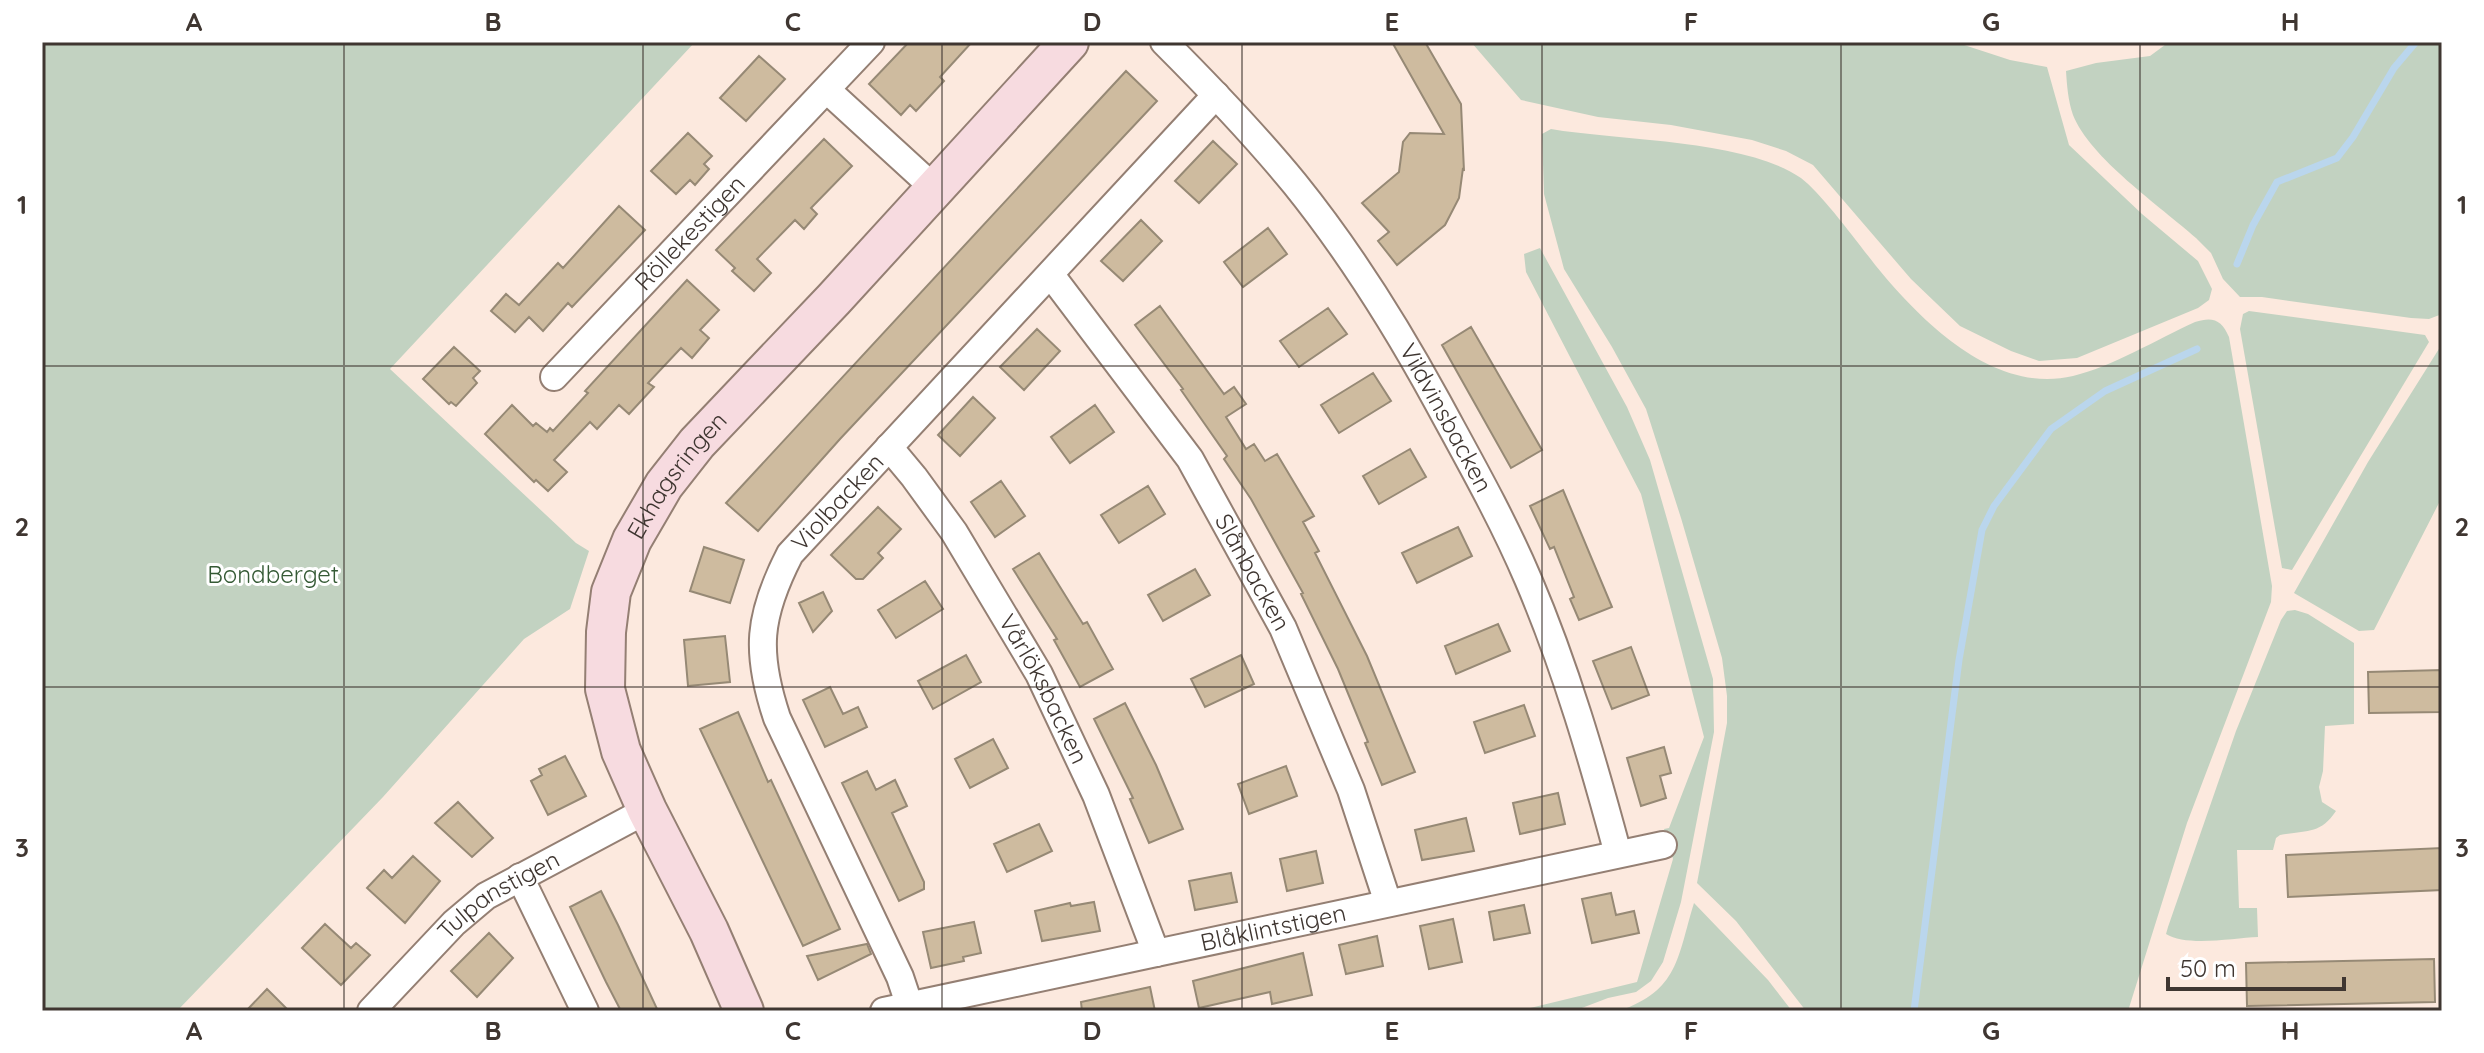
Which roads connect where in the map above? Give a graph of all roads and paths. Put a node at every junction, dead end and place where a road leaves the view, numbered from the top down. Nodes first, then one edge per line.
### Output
1 (871, 42) edge
2 (1069, 42) edge
3 (1164, 42) edge
4 (827, 90) junction
5 (1216, 95) junction
6 (934, 188) junction
7 (1051, 275) junction
8 (554, 377) dead end
9 (889, 447) junction
10 (647, 810) junction
11 (1663, 845) dead end
12 (1618, 854) junction
13 (520, 877) junction
14 (1388, 903) junction
15 (1156, 953) junction
16 (896, 1008) edge
17 (371, 1011) edge
18 (585, 1011) edge
19 (744, 1011) edge

1 - 4 street, Röllekestigen
2 - 6 street, Ekhagsringen
3 - 5 street, Vildvinsbacken
4 - 6 street
4 - 8 street, Röllekestigen
5 - 7 street, Violbacken
5 - 12 street, Vildvinsbacken
6 - 10 street, Ekhagsringen
7 - 9 street, Violbacken
7 - 14 street, Slånbacken
9 - 15 street, Vårlöksbacken
9 - 16 street, Violbacken
10 - 13 street, Tulpanstigen
10 - 19 street, Ekhagsringen
11 - 12 street, Blåklintstigen
12 - 14 street, Blåklintstigen
13 - 17 street, Tulpanstigen
13 - 18 street
14 - 15 street, Blåklintstigen
15 - 16 street, Blåklintstigen

